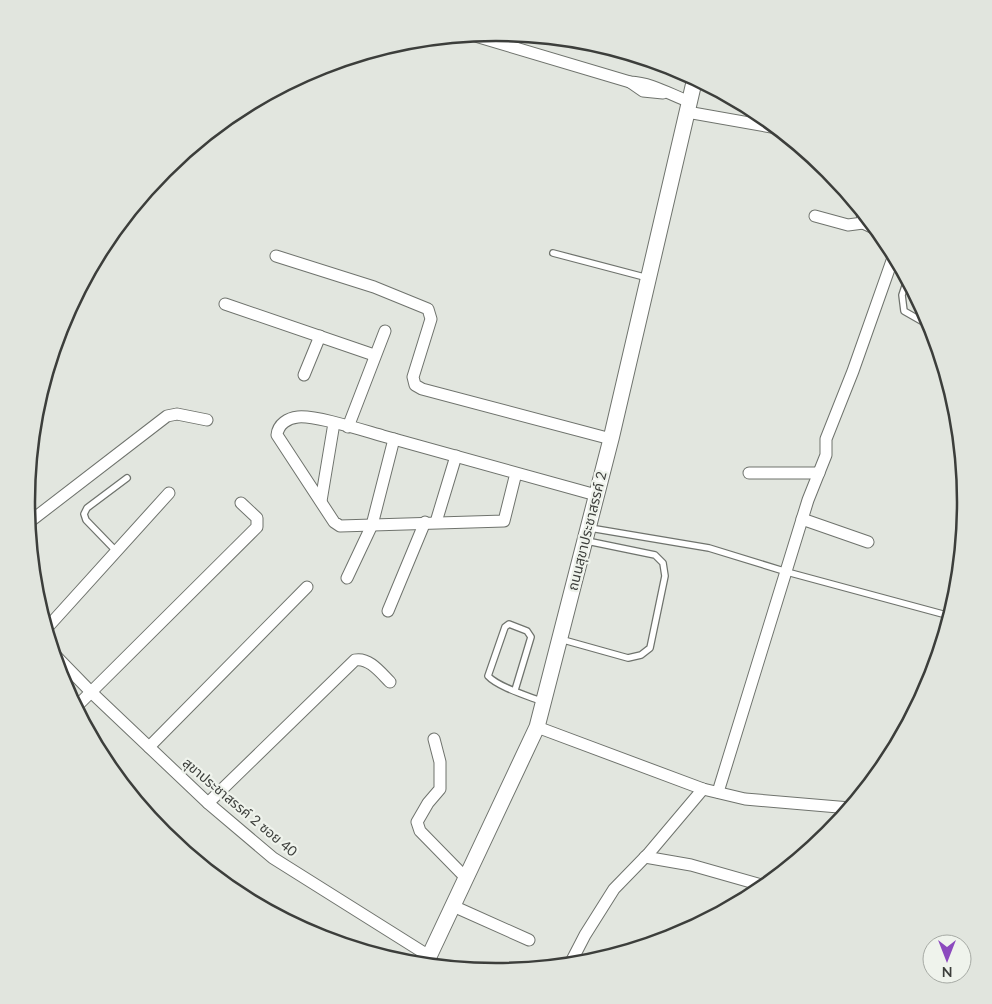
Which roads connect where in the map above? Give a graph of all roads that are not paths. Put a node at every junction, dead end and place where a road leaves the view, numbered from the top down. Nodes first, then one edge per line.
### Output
1 (493, 41) edge
2 (693, 86) edge
3 (688, 107) junction
4 (759, 124) edge
5 (815, 216) dead end
6 (860, 219) edge
7 (553, 253) dead end
8 (276, 256) dead end
9 (891, 265) edge
10 (648, 278) junction
11 (904, 289) edge
12 (225, 304) dead end
13 (919, 320) edge
14 (385, 331) dead end
15 (320, 336) junction
16 (374, 355) junction
17 (304, 375) dead end
18 (207, 420) dead end
19 (334, 424) junction
20 (348, 427) junction
21 (394, 439) junction
22 (610, 440) junction
23 (456, 456) junction
24 (516, 473) junction
25 (749, 473) dead end
26 (819, 474) junction
27 (127, 478) dead end
28 (169, 493) dead end
29 (596, 495) junction
30 (321, 501) junction
31 (241, 503) dead end
32 (36, 517) edge
33 (802, 519) junction
34 (431, 522) junction
35 (372, 525) junction
36 (586, 534) junction
37 (868, 542) dead end
38 (116, 551) junction
39 (787, 572) junction
40 (347, 578) dead end
41 (306, 587) dead end
42 (388, 611) dead end
43 (943, 614) edge
44 (52, 623) edge
45 (560, 639) junction
46 (65, 666) edge
47 (390, 682) dead end
48 (515, 690) junction
49 (91, 692) junction
50 (81, 702) edge
51 (544, 702) junction
52 (537, 728) junction
53 (434, 739) dead end
54 (149, 747) junction
55 (703, 789) junction
56 (718, 792) junction
57 (208, 803) junction
58 (842, 807) edge
59 (645, 857) junction
60 (466, 878) junction
61 (755, 883) edge
62 (453, 906) junction
63 (529, 940) dead end
64 (420, 956) edge
65 (574, 956) edge
66 (429, 958) edge

1 - 3 street
2 - 3 street, ถนนสุขาประชาสรรค์ 2
3 - 4 street
3 - 10 street, ถนนสุขาประชาสรรค์ 2
5 - 6 street
7 - 10 lane
8 - 22 street
9 - 26 street
10 - 22 street, ถนนสุขาประชาสรรค์ 2
11 - 13 lane
12 - 15 street
14 - 16 street
15 - 16 street
15 - 17 street
16 - 20 street
18 - 32 street
19 - 20 street
19 - 30 street
19 - 30 street
20 - 21 street
21 - 23 street
21 - 35 street
22 - 29 street, ถนนสุขาประชาสรรค์ 2
23 - 24 street
23 - 34 street
24 - 29 street
24 - 34 street
25 - 26 street
26 - 33 street
27 - 38 lane
28 - 38 street
29 - 36 street, ถนนสุขาประชาสรรค์ 2
30 - 35 street
31 - 49 street
33 - 37 street
33 - 39 street
34 - 35 street
34 - 42 street
35 - 40 street
36 - 39 lane
36 - 45 street, ถนนสุขาประชาสรรค์ 2
36 - 45 lane
38 - 44 street
39 - 43 lane
39 - 56 street
41 - 54 street
45 - 51 street, ถนนสุขาประชาสรรค์ 2
46 - 49 street, สุขาประชาสรรค์ 2 ซอย 40
47 - 57 street
48 - 48 lane
48 - 51 lane
49 - 50 street
49 - 54 street, สุขาประชาสรรค์ 2 ซอย 40
51 - 52 street, ถนนสุขาประชาสรรค์ 2
52 - 55 street
52 - 60 street, ถนนสุขาประชาสรรค์ 2
53 - 60 street
54 - 57 street, สุขาประชาสรรค์ 2 ซอย 40
55 - 56 street
55 - 59 street
56 - 58 street
57 - 64 street, สุขาประชาสรรค์ 2 ซอย 40
59 - 61 street
59 - 65 street
60 - 62 street, ถนนสุขาประชาสรรค์ 2
62 - 63 street
62 - 66 street, ถนนสุขาประชาสรรค์ 2

